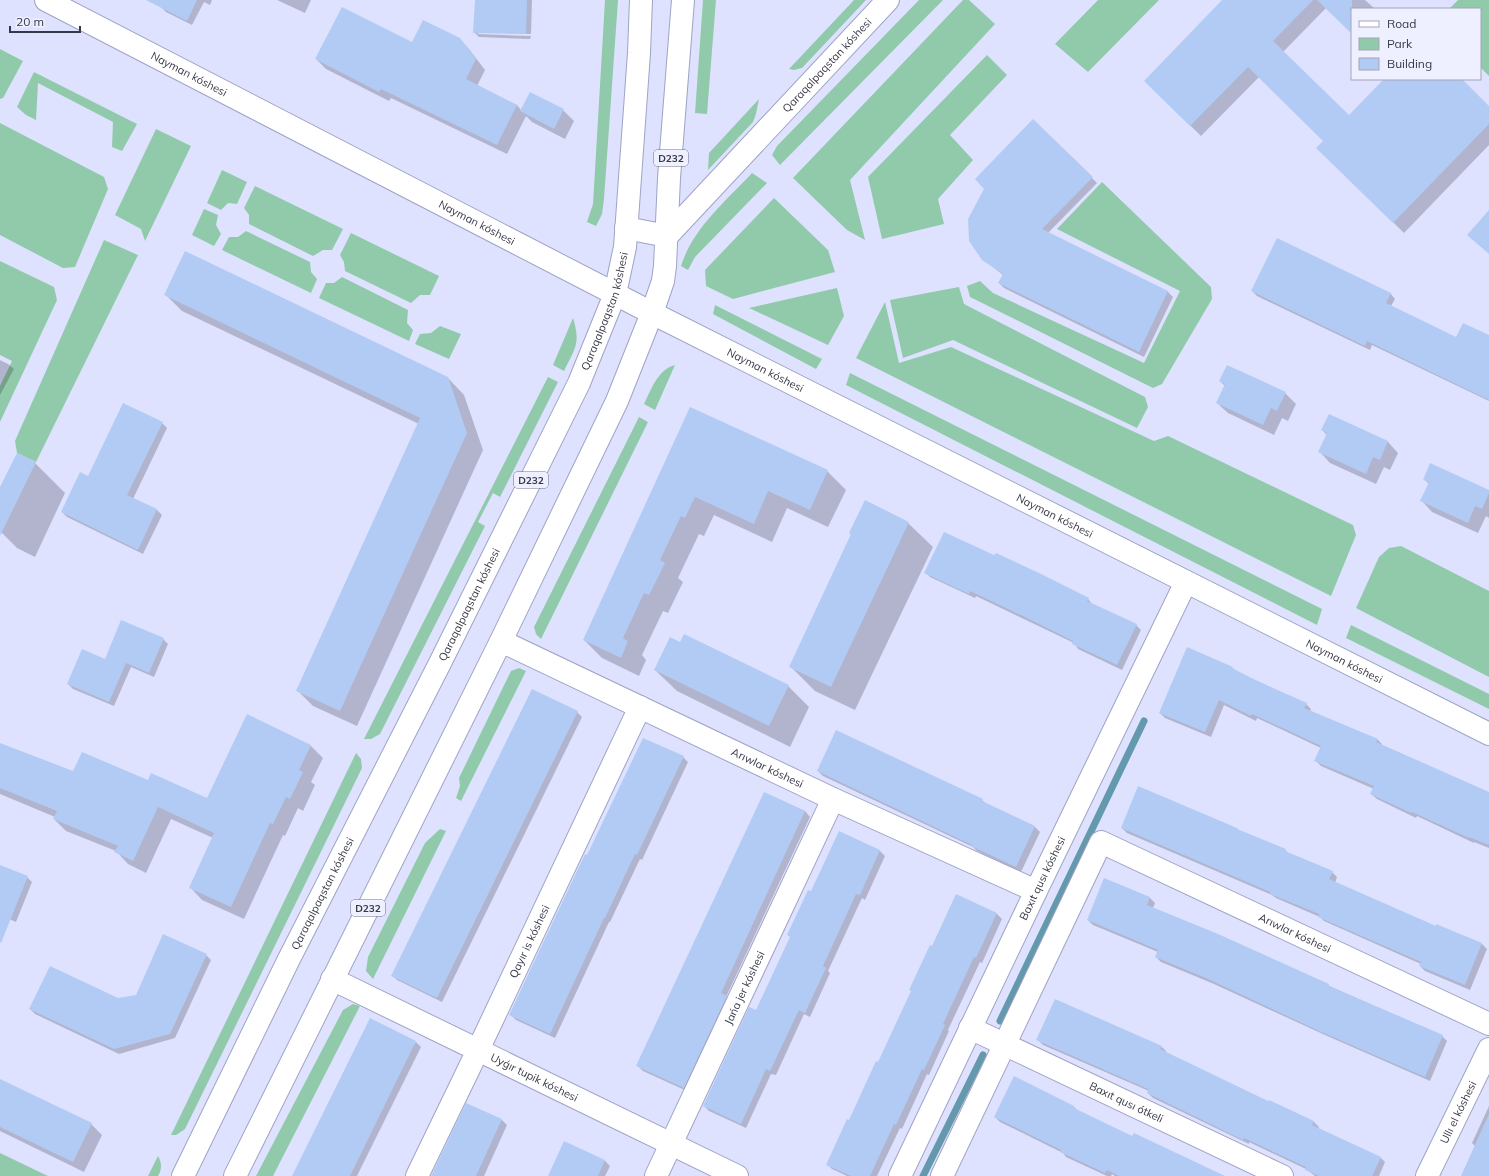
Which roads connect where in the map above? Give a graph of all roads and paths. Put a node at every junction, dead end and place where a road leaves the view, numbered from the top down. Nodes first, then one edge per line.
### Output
1 (46, 0) edge
2 (641, 0) edge
3 (683, 0) edge
4 (888, 0) edge
5 (626, 228) junction
6 (668, 236) junction
7 (615, 294) junction
8 (652, 314) junction
9 (1186, 582) junction
10 (501, 641) junction
11 (640, 707) junction
12 (1489, 734) edge
13 (833, 799) junction
14 (1036, 890) junction
15 (332, 979) junction
16 (1489, 1024) edge
17 (970, 1028) junction
18 (1004, 1044) junction
19 (1489, 1049) edge
20 (478, 1050) junction
21 (672, 1144) junction
22 (183, 1176) edge
23 (235, 1176) edge
24 (416, 1176) edge
25 (656, 1176) edge
26 (737, 1176) edge
27 (900, 1176) edge
28 (942, 1176) edge
29 (1282, 1176) edge
30 (1427, 1176) edge

1 - 7 street, Nayman kóshesi
2 - 5 street, Qaraqalpaqstan kóshesi / D232
3 - 6 street, D232
4 - 6 street, Qaraqalpaqstan kóshesi
5 - 6 street
5 - 7 street, Qaraqalpaqstan kóshesi / D232
6 - 8 street, D232
7 - 8 street, Nayman kóshesi
7 - 22 street, Qaraqalpaqstan kóshesi / D232
8 - 9 street, Nayman kóshesi
8 - 10 street, D232
9 - 12 street, Nayman kóshesi
9 - 14 street, Baxıt qusı kóshesi
10 - 11 street, Arıwlar kóshesi
10 - 15 street, D232
11 - 13 street, Arıwlar kóshesi
11 - 20 street, Qayır is kóshesi
13 - 14 street, Arıwlar kóshesi
13 - 21 street, Jańa jer kóshesi
14 - 17 street, Baxıt qusı kóshesi
15 - 20 street, Uyǵır tupik kóshesi
15 - 23 street, D232
16 - 18 street, Arıwlar kóshesi
17 - 18 street, Baxıt qusı ótkeli
17 - 27 street, Baxıt qusı kóshesi
18 - 28 street
18 - 29 street, Baxıt qusı ótkeli
19 - 30 street, Ullı el kóshesi
20 - 21 street, Uyǵır tupik kóshesi
20 - 24 street, Qayır is kóshesi
21 - 25 street, Jańa jer kóshesi
21 - 26 street, Uyǵır tupik kóshesi

